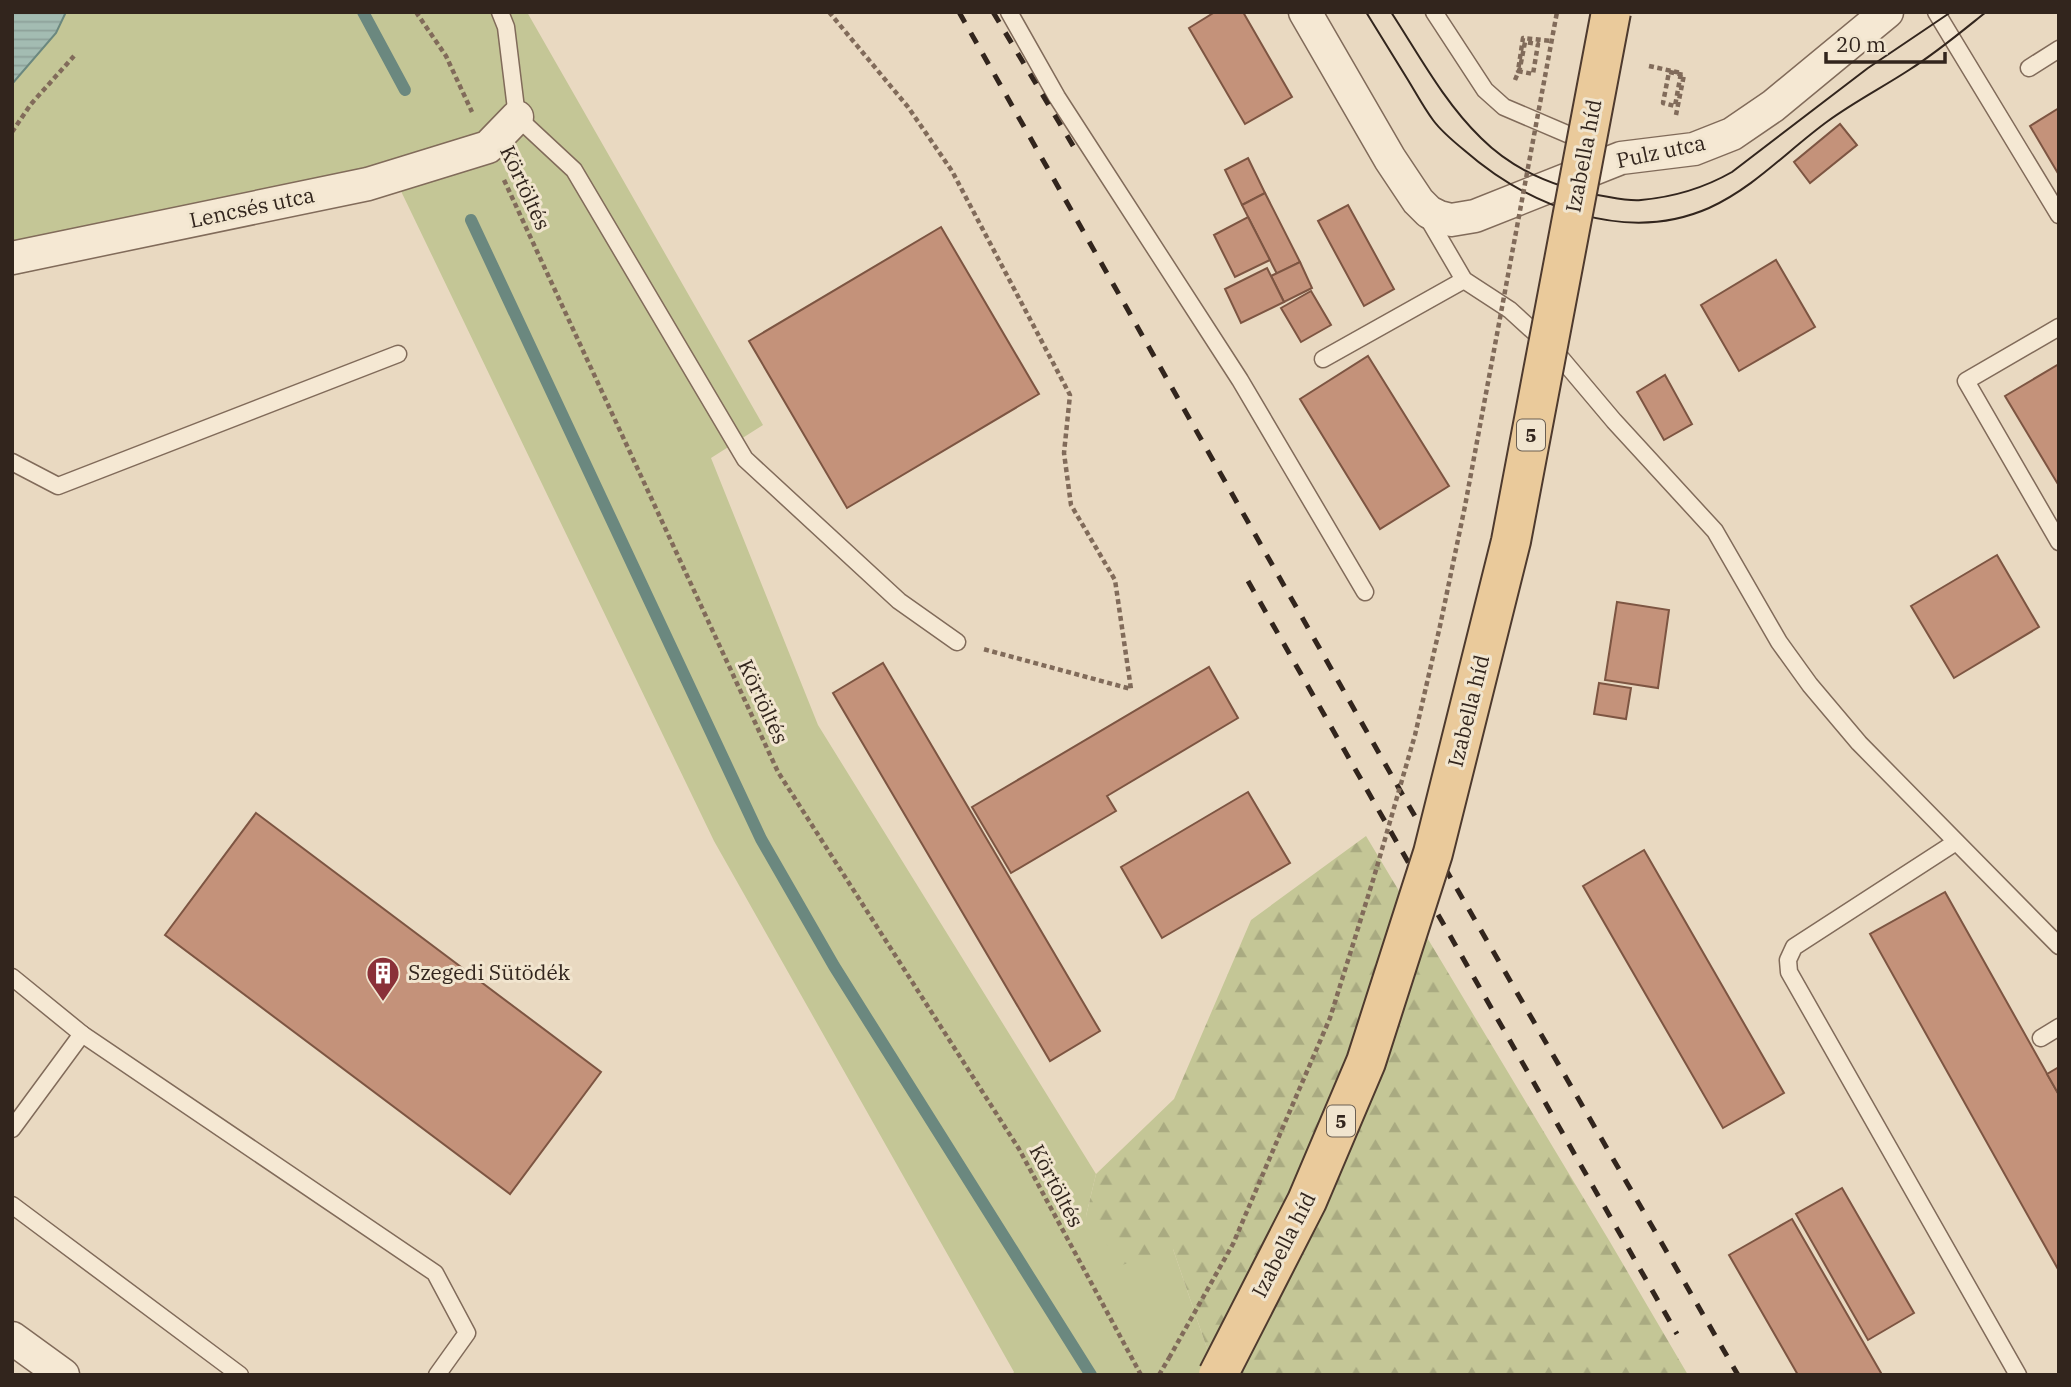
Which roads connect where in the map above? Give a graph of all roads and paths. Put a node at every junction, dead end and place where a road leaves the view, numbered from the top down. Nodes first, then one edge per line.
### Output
1 (416, 12) edge
2 (500, 12) edge
3 (829, 12) edge
4 (1009, 12) edge
5 (1306, 12) edge
6 (1434, 12) edge
7 (1558, 12) edge
8 (1611, 12) edge
9 (1887, 12) edge
10 (1936, 12) edge
11 (1552, 41) junction
12 (2059, 49) edge
13 (74, 56) dead end
14 (1649, 66) dead end
15 (1520, 68) dead end
16 (2029, 68) dead end
17 (1678, 106) dead end
18 (517, 117) junction
19 (12, 132) edge
20 (488, 146) junction
21 (1621, 158) junction
22 (1418, 201) junction
23 (2059, 215) edge
24 (12, 258) edge
25 (1464, 280) junction
26 (2059, 327) edge
27 (398, 354) dead end
28 (1324, 359) dead end
29 (12, 462) edge
30 (2059, 542) edge
31 (1365, 592) dead end
32 (957, 642) joint
33 (1956, 842) junction
34 (2059, 946) edge
35 (12, 977) edge
36 (2059, 1027) edge
37 (82, 1034) junction
38 (2041, 1038) dead end
39 (12, 1129) edge
40 (12, 1205) edge
41 (16, 1350) edge
42 (63, 1375) edge
43 (240, 1375) edge
44 (437, 1375) edge
45 (1140, 1375) edge
46 (1159, 1375) edge
47 (1217, 1375) edge
48 (2018, 1375) edge

1 - 20 path, Körtöltés
2 - 18 lane
3 - 32 path
4 - 31 lane
5 - 22 street, Pulz utca
6 - 21 lane
7 - 11 path, bridge
8 - 47 main road, Izabella híd / 5, bridge
9 - 21 street, Pulz utca
10 - 23 lane
11 - 15 path
11 - 46 path, bridge
12 - 16 lane
13 - 19 path
14 - 17 path
18 - 20 street
18 - 32 lane
20 - 24 street, Lencsés utca
20 - 45 path, Körtöltés
21 - 22 street, Pulz utca
22 - 25 lane
25 - 28 lane
25 - 33 lane
26 - 30 lane
27 - 29 lane
33 - 34 lane
33 - 48 lane
35 - 37 lane
36 - 38 lane
37 - 39 lane
37 - 44 lane
40 - 43 lane
41 - 42 street

